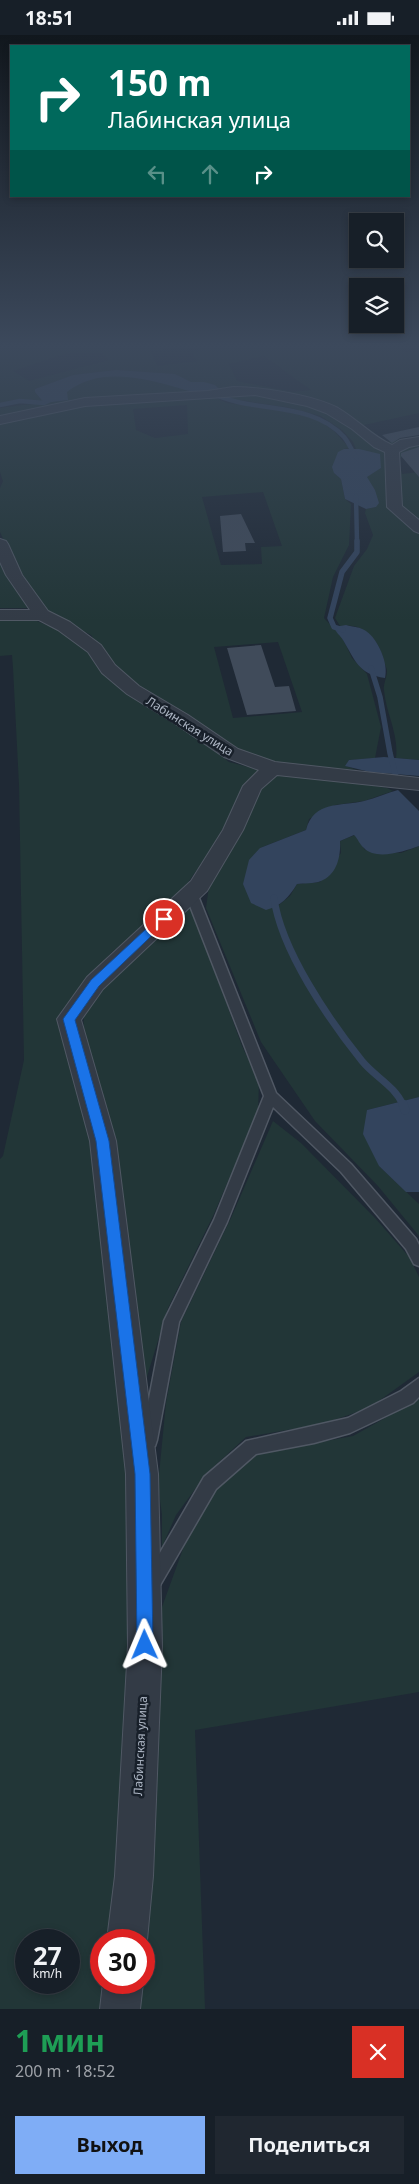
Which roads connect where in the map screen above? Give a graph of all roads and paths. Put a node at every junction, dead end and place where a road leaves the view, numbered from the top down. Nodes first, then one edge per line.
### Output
1 (371, 437) edge
2 (419, 441) edge
3 (392, 450) junction
4 (419, 527) edge
5 (0, 544) edge
6 (0, 615) edge
7 (42, 615) junction
8 (273, 768) junction
9 (419, 784) edge
10 (191, 893) junction
11 (271, 1095) junction
12 (419, 1259) edge
13 (419, 1385) edge
14 (142, 1474) junction
15 (144, 1597) junction
16 (128, 1929) edge
17 (122, 1994) edge
18 (120, 2009) edge

1 - 3 street
2 - 3 street
3 - 4 street
5 - 7 street, Лабинская улица
6 - 7 street
7 - 8 street, Лабинская улица
8 - 9 street
8 - 10 street, Лабинская улица
10 - 11 lane
10 - 14 street, Лабинская улица
11 - 12 lane
11 - 14 lane
13 - 15 lane
14 - 15 street, Лабинская улица
15 - 16 street, Лабинская улица
17 - 18 street

